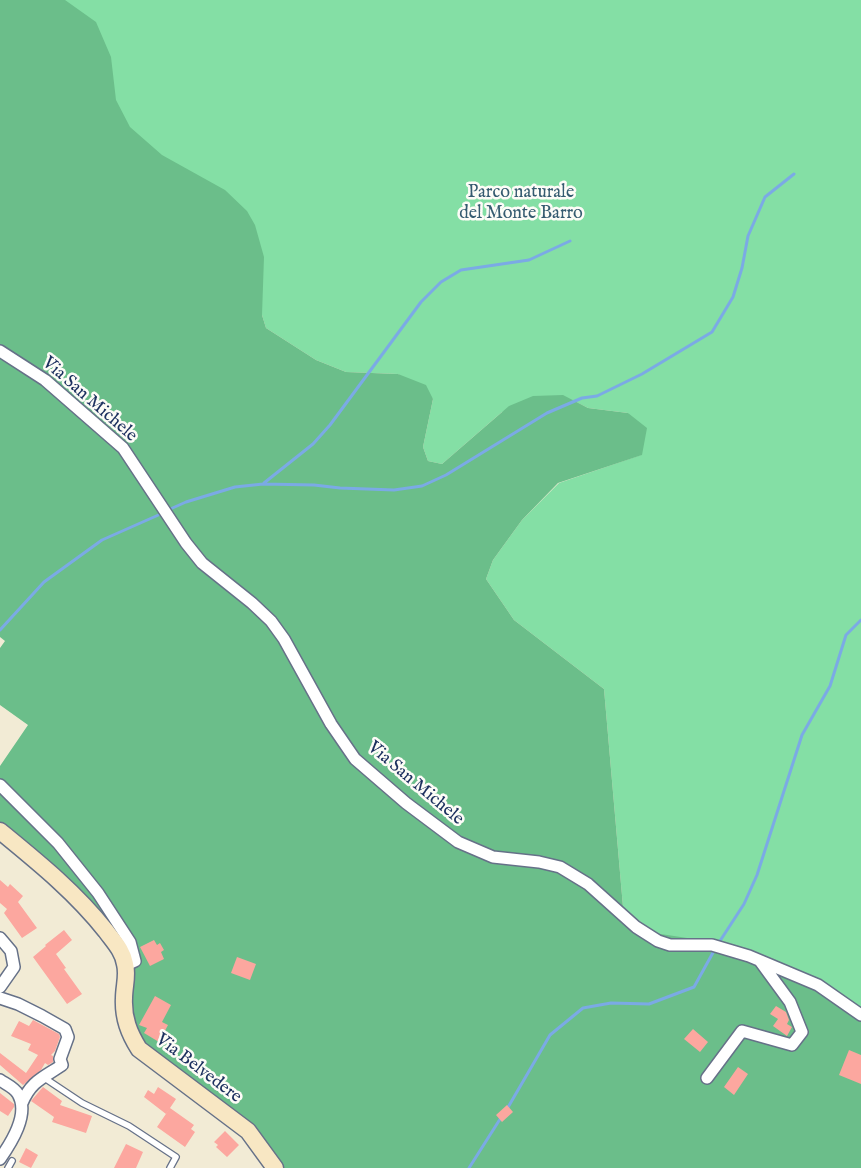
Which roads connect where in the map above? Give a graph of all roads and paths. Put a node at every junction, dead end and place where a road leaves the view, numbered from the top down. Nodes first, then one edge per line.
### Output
1 (0, 351) edge
2 (0, 786) edge
3 (0, 831) edge
4 (0, 938) edge
5 (760, 961) junction
6 (126, 965) junction
7 (0, 987) edge
8 (0, 998) edge
9 (861, 1015) edge
10 (43, 1077) junction
11 (707, 1078) dead end
12 (0, 1080) edge
13 (22, 1103) junction
14 (6, 1160) edge
15 (8, 1168) edge
16 (170, 1168) edge
17 (275, 1168) edge

1 - 5 street, Via San Michele
2 - 6 street
3 - 6 main road
4 - 7 street
5 - 9 street, Via San Michele
5 - 11 street
6 - 17 main road, Via Belvedere
8 - 10 street
10 - 13 street
10 - 16 lane
12 - 13 street
13 - 14 street
14 - 15 lane

